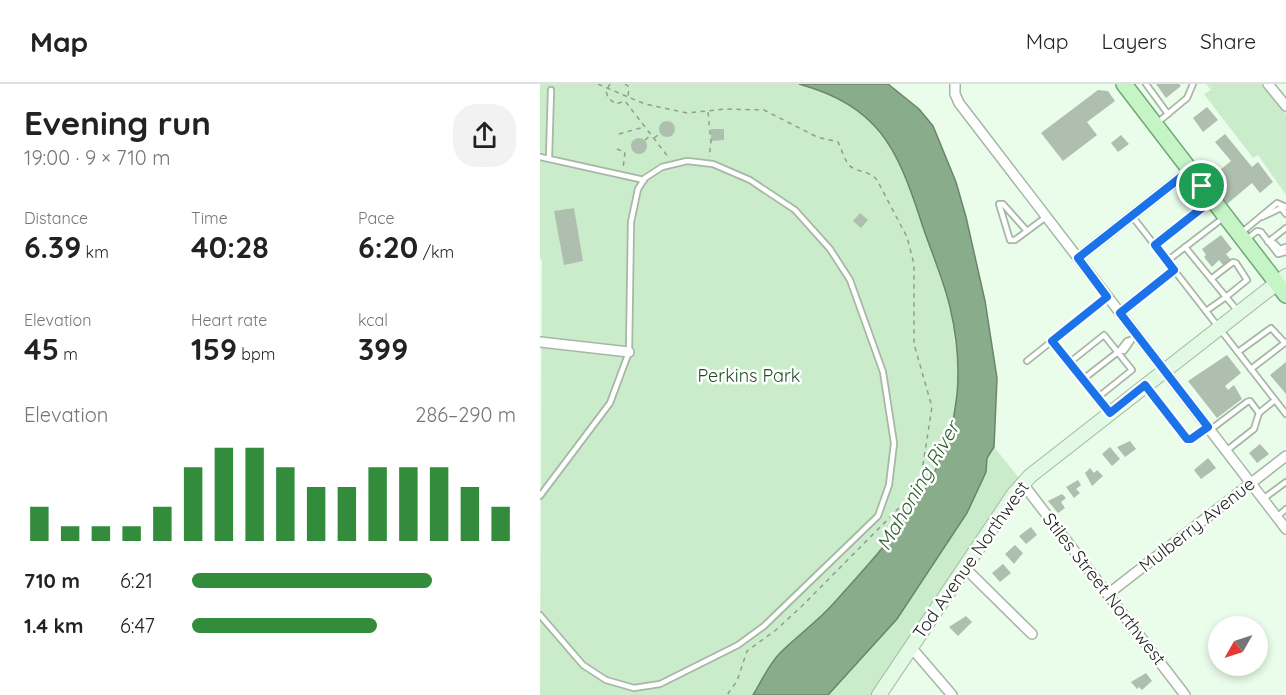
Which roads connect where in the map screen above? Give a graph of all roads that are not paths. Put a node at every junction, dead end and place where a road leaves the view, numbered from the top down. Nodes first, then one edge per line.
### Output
1 (955, 84) edge
2 (1124, 84) edge
3 (1146, 84) edge
4 (1193, 84) edge
5 (1268, 84) edge
6 (551, 90) dead end
7 (1286, 105) edge
8 (1168, 114) junction
9 (1154, 124) junction
10 (540, 157) edge
11 (549, 158) junction
12 (1190, 170) junction
13 (644, 180) junction
14 (1212, 200) junction
15 (1286, 207) edge
16 (1286, 214) edge
17 (1132, 216) junction
18 (1225, 216) junction
19 (1046, 217) junction
20 (1260, 218) junction
21 (1286, 228) edge
22 (1027, 231) junction
23 (1242, 237) junction
24 (1268, 242) junction
25 (1155, 245) junction
26 (1185, 247) junction
27 (1286, 247) edge
28 (1286, 252) edge
29 (1078, 258) junction
30 (1167, 261) junction
31 (1174, 270) junction
32 (1211, 279) junction
33 (1283, 285) edge
34 (1107, 297) junction
35 (1226, 297) junction
36 (1206, 311) junction
37 (1239, 312) junction
38 (1120, 313) junction
39 (1219, 328) junction
40 (1135, 339) junction
41 (1052, 341) junction
42 (540, 342) edge
43 (1285, 342) edge
44 (1118, 351) junction
45 (629, 352) junction
46 (1238, 352) junction
47 (1027, 361) dead end
48 (1069, 363) junction
49 (1251, 369) junction
50 (1164, 370) junction
51 (1082, 380) junction
52 (1145, 385) junction
53 (1097, 398) junction
54 (1275, 400) junction
55 (1110, 413) junction
56 (1259, 413) junction
57 (1286, 414) edge
58 (1209, 429) junction
59 (1226, 451) junction
60 (1286, 456) edge
61 (1286, 482) edge
62 (1251, 483) junction
63 (1023, 484) junction
64 (540, 496) edge
65 (1263, 499) junction
66 (1286, 510) edge
67 (1277, 517) junction
68 (1286, 529) edge
69 (964, 567) junction
70 (1108, 594) junction
71 (540, 615) edge
72 (1032, 634) dead end
73 (910, 646) junction
74 (879, 695) edge
75 (952, 695) edge
76 (1185, 695) edge

1 - 19 street
2 - 9 main road
3 - 8 lane
4 - 8 lane
5 - 7 street
6 - 11 lane
8 - 9 lane
9 - 12 main road
10 - 11 lane
11 - 13 lane
12 - 14 main road
12 - 17 street
13 - 45 lane
13 - 71 lane
14 - 18 main road
14 - 25 lane
15 - 20 lane
16 - 20 lane
17 - 25 lane
17 - 29 street
18 - 23 main road
18 - 26 lane
19 - 22 lane
19 - 29 street
20 - 23 lane
21 - 24 lane
22 - 22 lane
23 - 24 lane
23 - 33 main road
24 - 27 lane
24 - 28 lane
25 - 30 lane
26 - 30 lane
26 - 32 lane
29 - 34 street
30 - 31 lane
31 - 36 lane
31 - 38 lane
32 - 35 lane
32 - 35 lane
33 - 37 main road, Tod Avenue Northwest
34 - 38 street
34 - 41 lane
35 - 36 lane
35 - 37 lane
36 - 39 lane
37 - 39 main road, Tod Avenue Northwest
38 - 40 street
39 - 46 lane
39 - 50 main road, Tod Avenue Northwest
40 - 44 lane
40 - 50 street
41 - 47 lane
41 - 48 lane
42 - 45 street
43 - 46 lane
43 - 49 lane
44 - 48 lane
44 - 51 lane
44 - 53 lane
45 - 64 lane
46 - 49 lane
48 - 51 lane
49 - 54 lane
50 - 52 main road, Tod Avenue Northwest
50 - 58 street
51 - 53 lane
52 - 55 main road, Tod Avenue Northwest
52 - 58 lane
53 - 55 lane
54 - 56 lane
54 - 57 lane
55 - 63 main road, Tod Avenue Northwest
56 - 58 lane
56 - 59 lane
58 - 59 street
59 - 62 street
60 - 62 street, Mulberry Avenue
61 - 65 lane
62 - 65 street
62 - 70 street, Mulberry Avenue
63 - 69 main road, Tod Avenue Northwest
63 - 70 street, Stiles Street Northwest
65 - 67 street
66 - 67 lane
67 - 68 street
69 - 72 street
69 - 73 main road, Tod Avenue Northwest
70 - 76 street, Stiles Street Northwest
73 - 74 main road, Tod Avenue Northwest
73 - 75 street

